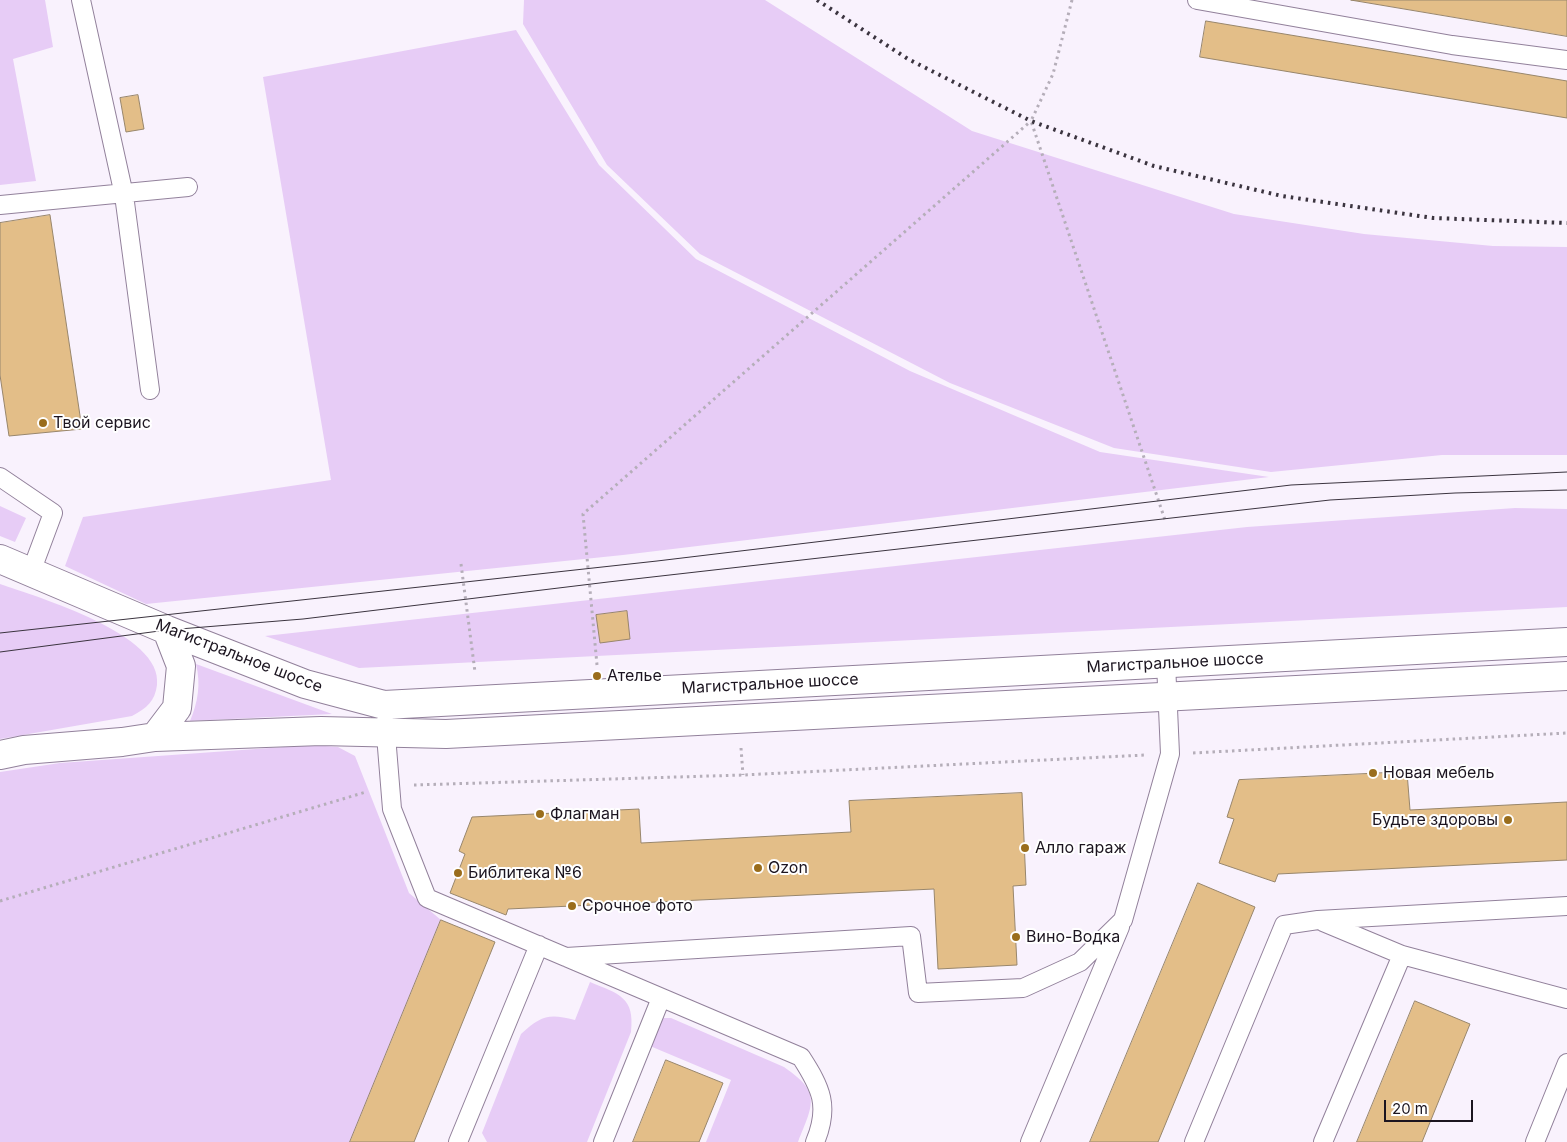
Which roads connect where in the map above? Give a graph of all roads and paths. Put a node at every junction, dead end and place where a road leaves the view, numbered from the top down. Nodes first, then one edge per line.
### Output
1 (81, 0) edge
2 (1072, 0) edge
3 (1197, 0) edge
4 (1567, 60) edge
5 (1031, 121) junction
6 (188, 187) dead end
7 (124, 195) junction
8 (0, 205) edge
9 (150, 390) dead end
10 (0, 477) edge
11 (1165, 520) dead end
12 (0, 559) edge
13 (461, 564) dead end
14 (31, 572) junction
15 (167, 630) junction
16 (1567, 642) edge
17 (1166, 663) junction
18 (597, 668) dead end
19 (475, 672) dead end
20 (1567, 676) edge
21 (1168, 696) junction
22 (384, 705) junction
23 (386, 733) junction
24 (1567, 733) edge
25 (155, 737) junction
26 (741, 741) dead end
27 (1170, 754) junction
28 (0, 756) edge
29 (743, 775) junction
30 (389, 786) junction
31 (0, 901) edge
32 (1567, 906) edge
33 (1123, 920) junction
34 (1318, 920) junction
35 (539, 946) junction
36 (1402, 955) junction
37 (566, 957) junction
38 (661, 998) junction
39 (1567, 999) edge
40 (1567, 1063) edge
41 (458, 1142) edge
42 (603, 1142) edge
43 (815, 1142) edge
44 (1030, 1142) edge
45 (1194, 1142) edge
46 (1323, 1142) edge
47 (1535, 1142) edge

1 - 7 lane
2 - 5 path
3 - 4 lane
5 - 11 path
5 - 18 path
6 - 7 lane
7 - 8 lane
7 - 9 lane
10 - 14 lane
12 - 14 main road, Магистральное шоссе
13 - 19 path
14 - 15 main road, Магистральное шоссе
15 - 22 main road, Магистральное шоссе
15 - 25 main road
16 - 17 main road, Магистральное шоссе
17 - 21 lane
17 - 22 main road, Магистральное шоссе
20 - 21 main road, Магистральное шоссе
21 - 23 main road, Магистральное шоссе
21 - 27 lane
22 - 23 lane
23 - 25 main road, Магистральное шоссе
23 - 30 lane
24 - 27 path
25 - 28 main road, Магистральное шоссе
26 - 29 path
27 - 29 path
27 - 33 lane
29 - 30 path
30 - 31 path
30 - 35 lane
32 - 34 lane
33 - 37 lane
33 - 44 lane
34 - 36 lane
34 - 45 lane
35 - 37 lane
35 - 41 lane
36 - 39 lane
36 - 46 lane
37 - 38 lane
38 - 42 lane
38 - 43 lane
40 - 47 lane

